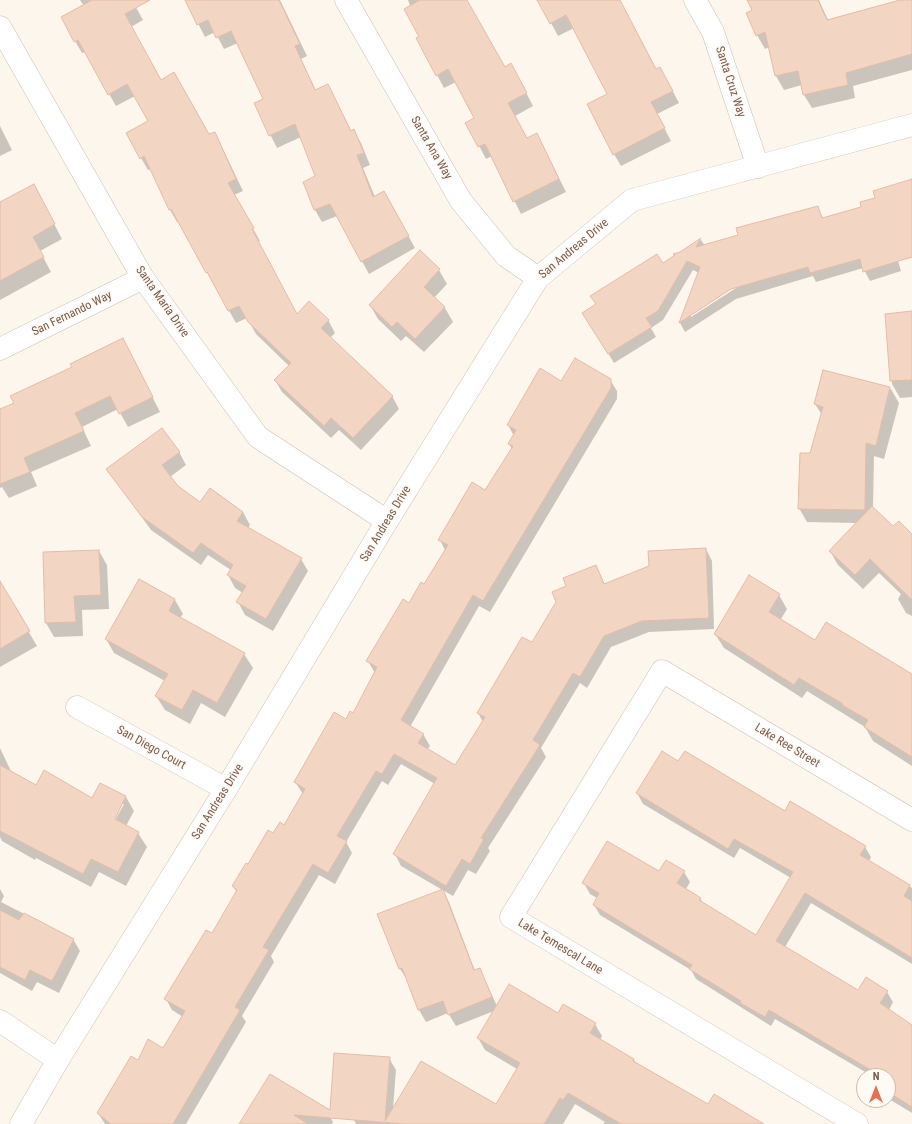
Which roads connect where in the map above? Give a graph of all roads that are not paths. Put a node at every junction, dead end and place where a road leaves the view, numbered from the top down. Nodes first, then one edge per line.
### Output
1 (346, 0) edge
2 (695, 0) edge
3 (0, 27) edge
4 (912, 125) edge
5 (758, 167) junction
6 (143, 278) junction
7 (538, 278) junction
8 (0, 349) edge
9 (387, 521) junction
10 (662, 671) joint
11 (77, 707) dead end
12 (226, 789) junction
13 (912, 820) edge
14 (0, 1021) edge
15 (58, 1060) junction
16 (21, 1124) edge
17 (857, 1124) edge

1 - 7 street, Santa Ana Way
2 - 5 street, Santa Cruz Way
3 - 6 street, Santa Maria Drive
4 - 5 street, San Andreas Drive
5 - 7 street, San Andreas Drive
6 - 8 street, San Fernando Way
6 - 9 street, Santa Maria Drive
7 - 9 street, San Andreas Drive
9 - 12 street, San Andreas Drive
10 - 13 street, Lake Ree Street
10 - 17 street, Lake Temescal Lane
11 - 12 street, San Diego Court
12 - 15 street, San Andreas Drive
14 - 15 street
15 - 16 street, San Andreas Drive

